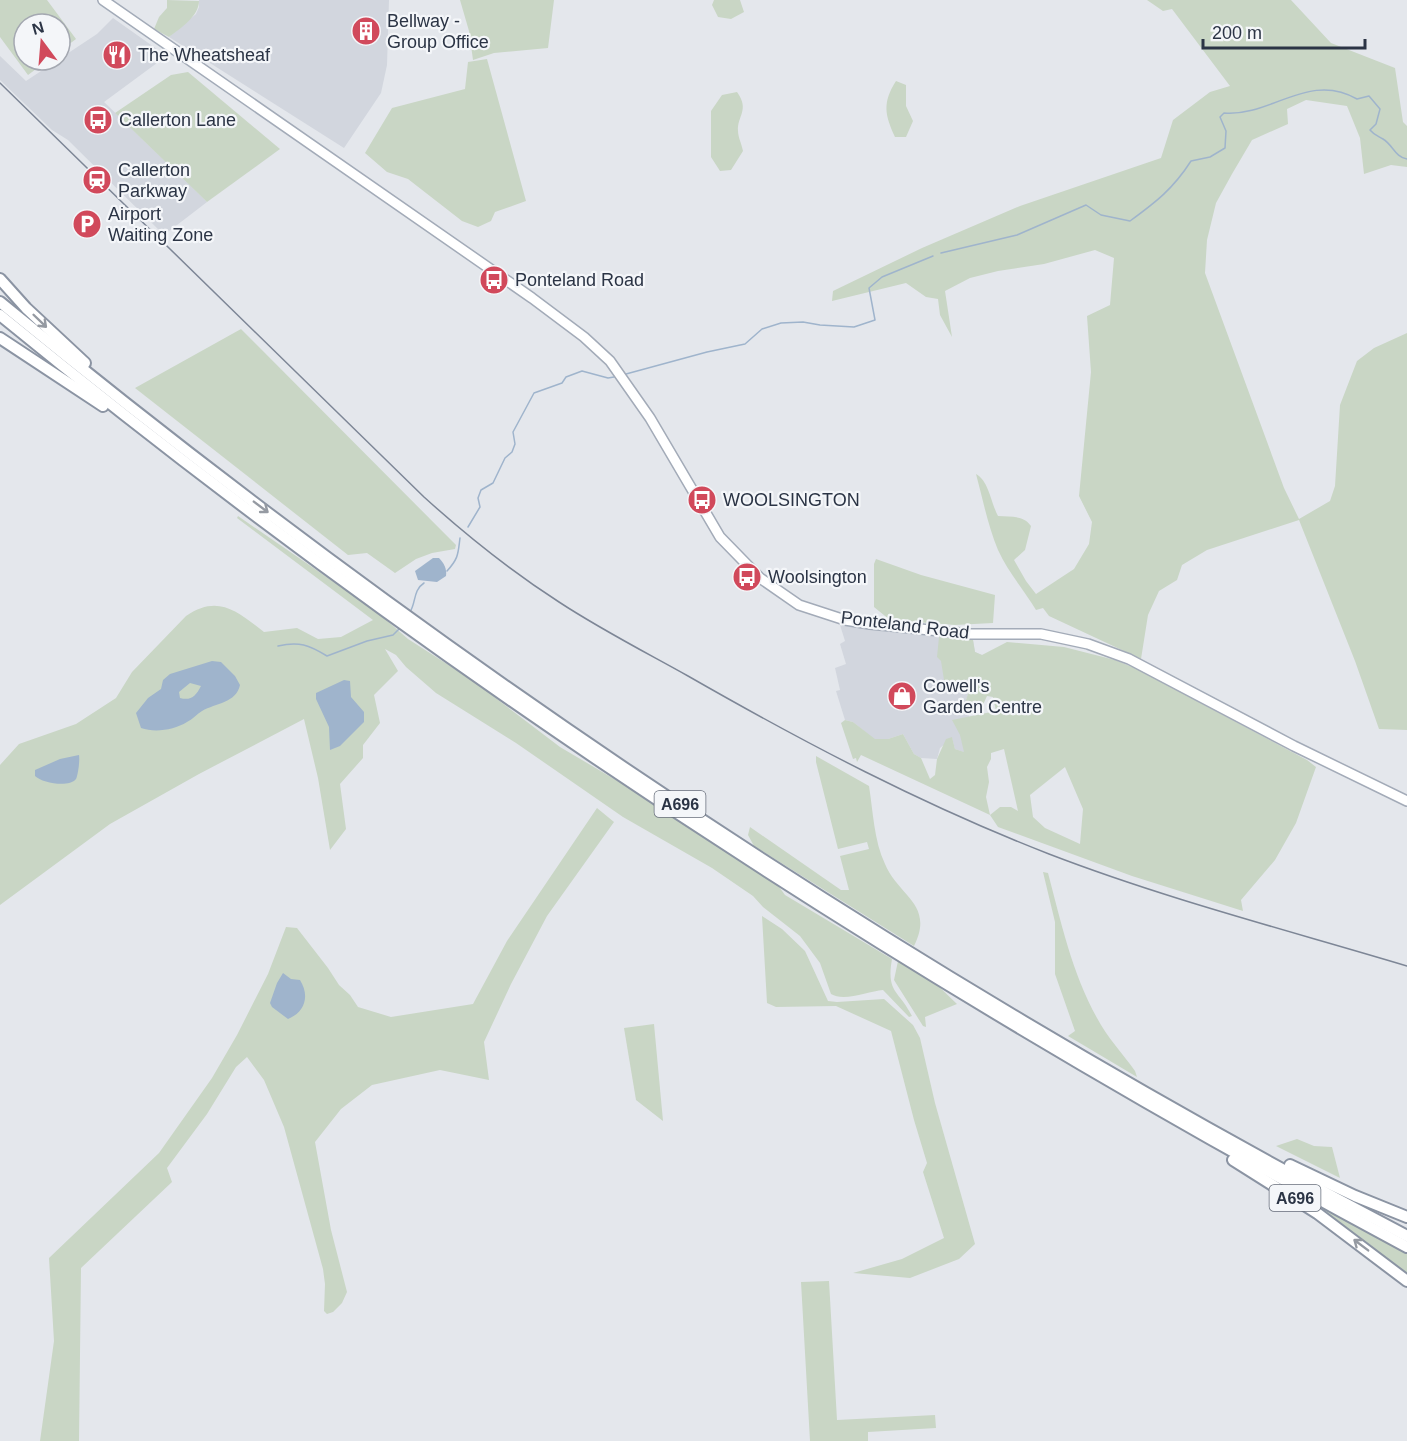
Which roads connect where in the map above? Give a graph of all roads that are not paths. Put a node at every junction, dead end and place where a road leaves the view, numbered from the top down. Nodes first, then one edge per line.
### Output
1 (103, 0) edge
2 (0, 279) edge
3 (0, 302) edge
4 (0, 315) edge
5 (0, 338) edge
6 (180, 445) junction
7 (200, 473) junction
8 (1407, 801) edge
9 (1190, 1117) junction
10 (1178, 1121) junction
11 (1407, 1216) edge
12 (1407, 1236) edge
13 (1407, 1247) edge
14 (1407, 1281) edge

1 - 8 main road, Ponteland Road
2 -> 6 highway
3 - 6 highway, A696
4 - 7 highway, A696
5 - 7 highway
6 -> 9 highway, A696
7 - 10 highway, A696
9 - 11 highway, A696
9 - 12 highway, A696
10 - 13 highway, A696
14 -> 10 highway, A696

